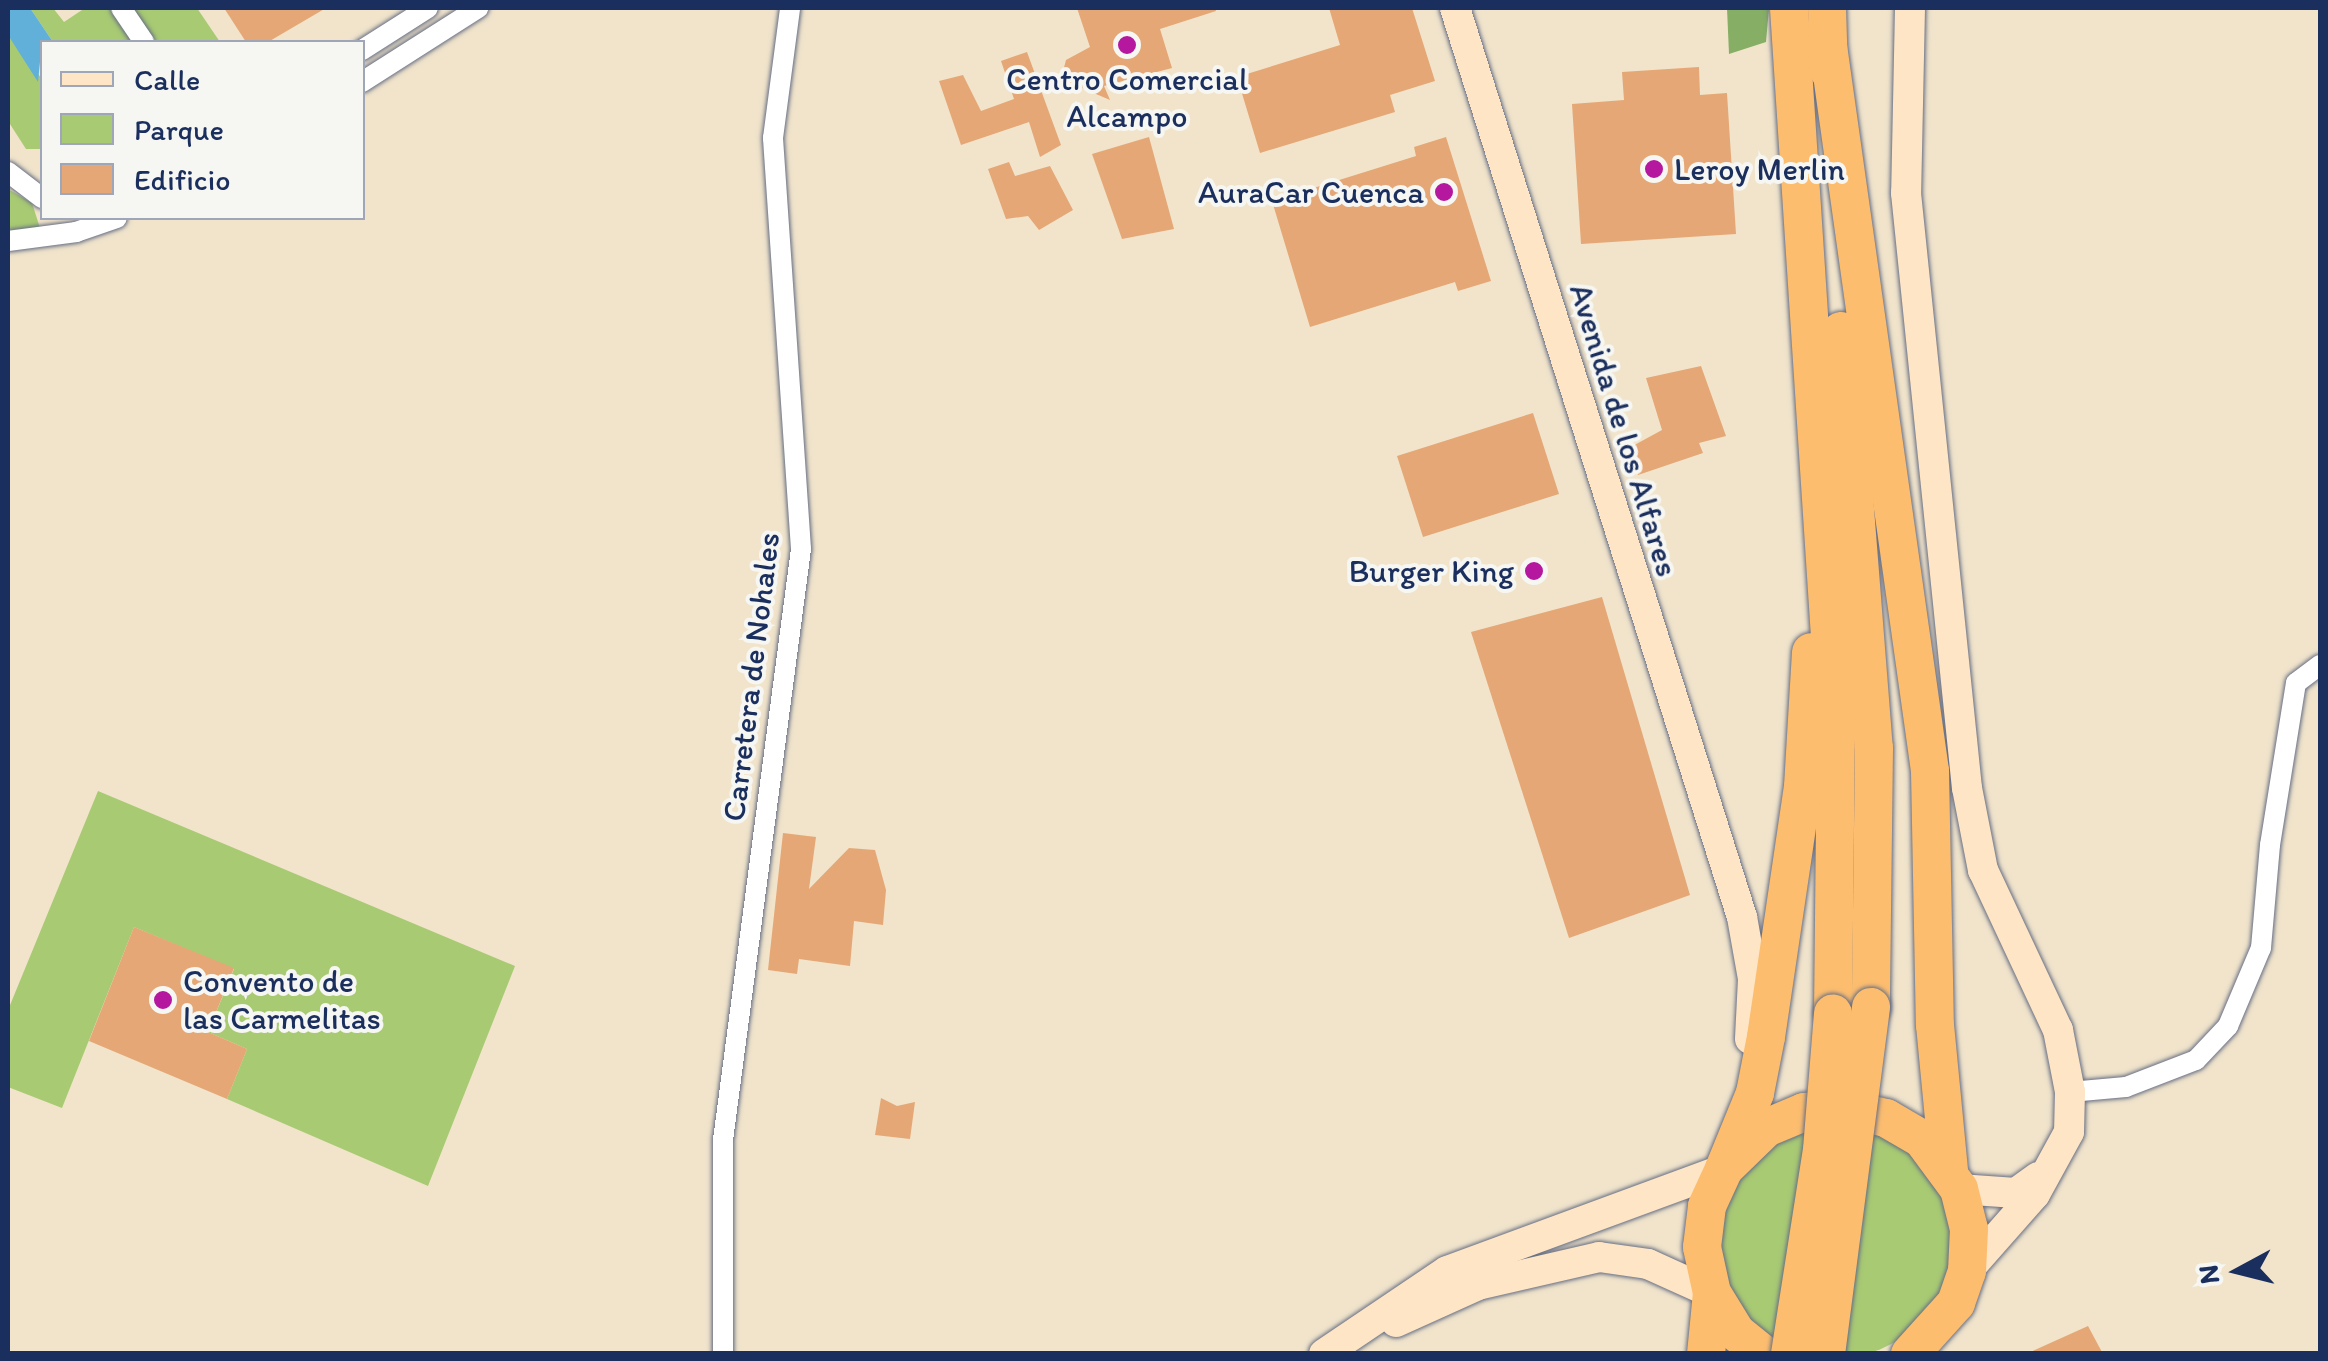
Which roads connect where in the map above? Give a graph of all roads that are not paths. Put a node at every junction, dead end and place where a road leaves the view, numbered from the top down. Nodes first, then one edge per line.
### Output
1 (120, 8) edge
2 (424, 8) edge
3 (478, 8) edge
4 (790, 8) edge
5 (1455, 8) edge
6 (1788, 8) edge
7 (1827, 8) edge
8 (1910, 8) edge
9 (143, 40) edge
10 (1828, 46) junction
11 (365, 48) edge
12 (365, 80) edge
13 (8, 172) edge
14 (40, 196) edge
15 (101, 220) edge
16 (52, 226) edge
17 (8, 241) edge
18 (1803, 270) junction
19 (2320, 665) edge
20 (2070, 1092) junction
21 (1741, 1126) junction
22 (1724, 1169) junction
23 (2048, 1169) junction
24 (1954, 1180) junction
25 (1961, 1287) junction
26 (1712, 1294) junction
27 (723, 1354) edge
28 (1324, 1354) edge
29 (1706, 1354) edge
30 (1763, 1354) edge
31 (1790, 1354) edge
32 (1826, 1354) edge
33 (1910, 1354) edge
34 (1943, 1354) edge

1 - 9 street
2 - 11 street
3 - 12 street
4 - 27 street, Carretera de Nohales
5 - 21 street, Avenida de los Alfares
6 - 18 highway
7 - 10 highway
8 - 20 street
10 - 24 highway
10 - 32 highway, bridge
13 - 14 street
15 - 16 street
16 - 17 street
18 - 21 highway
18 - 31 highway, bridge
19 - 20 street
20 - 23 street
21 - 22 highway
22 - 24 highway
22 - 26 highway
22 - 28 street
23 - 24 street
23 - 25 street
24 - 25 highway
25 - 33 highway
25 - 34 highway
26 - 28 street
26 - 29 highway
26 - 30 highway

